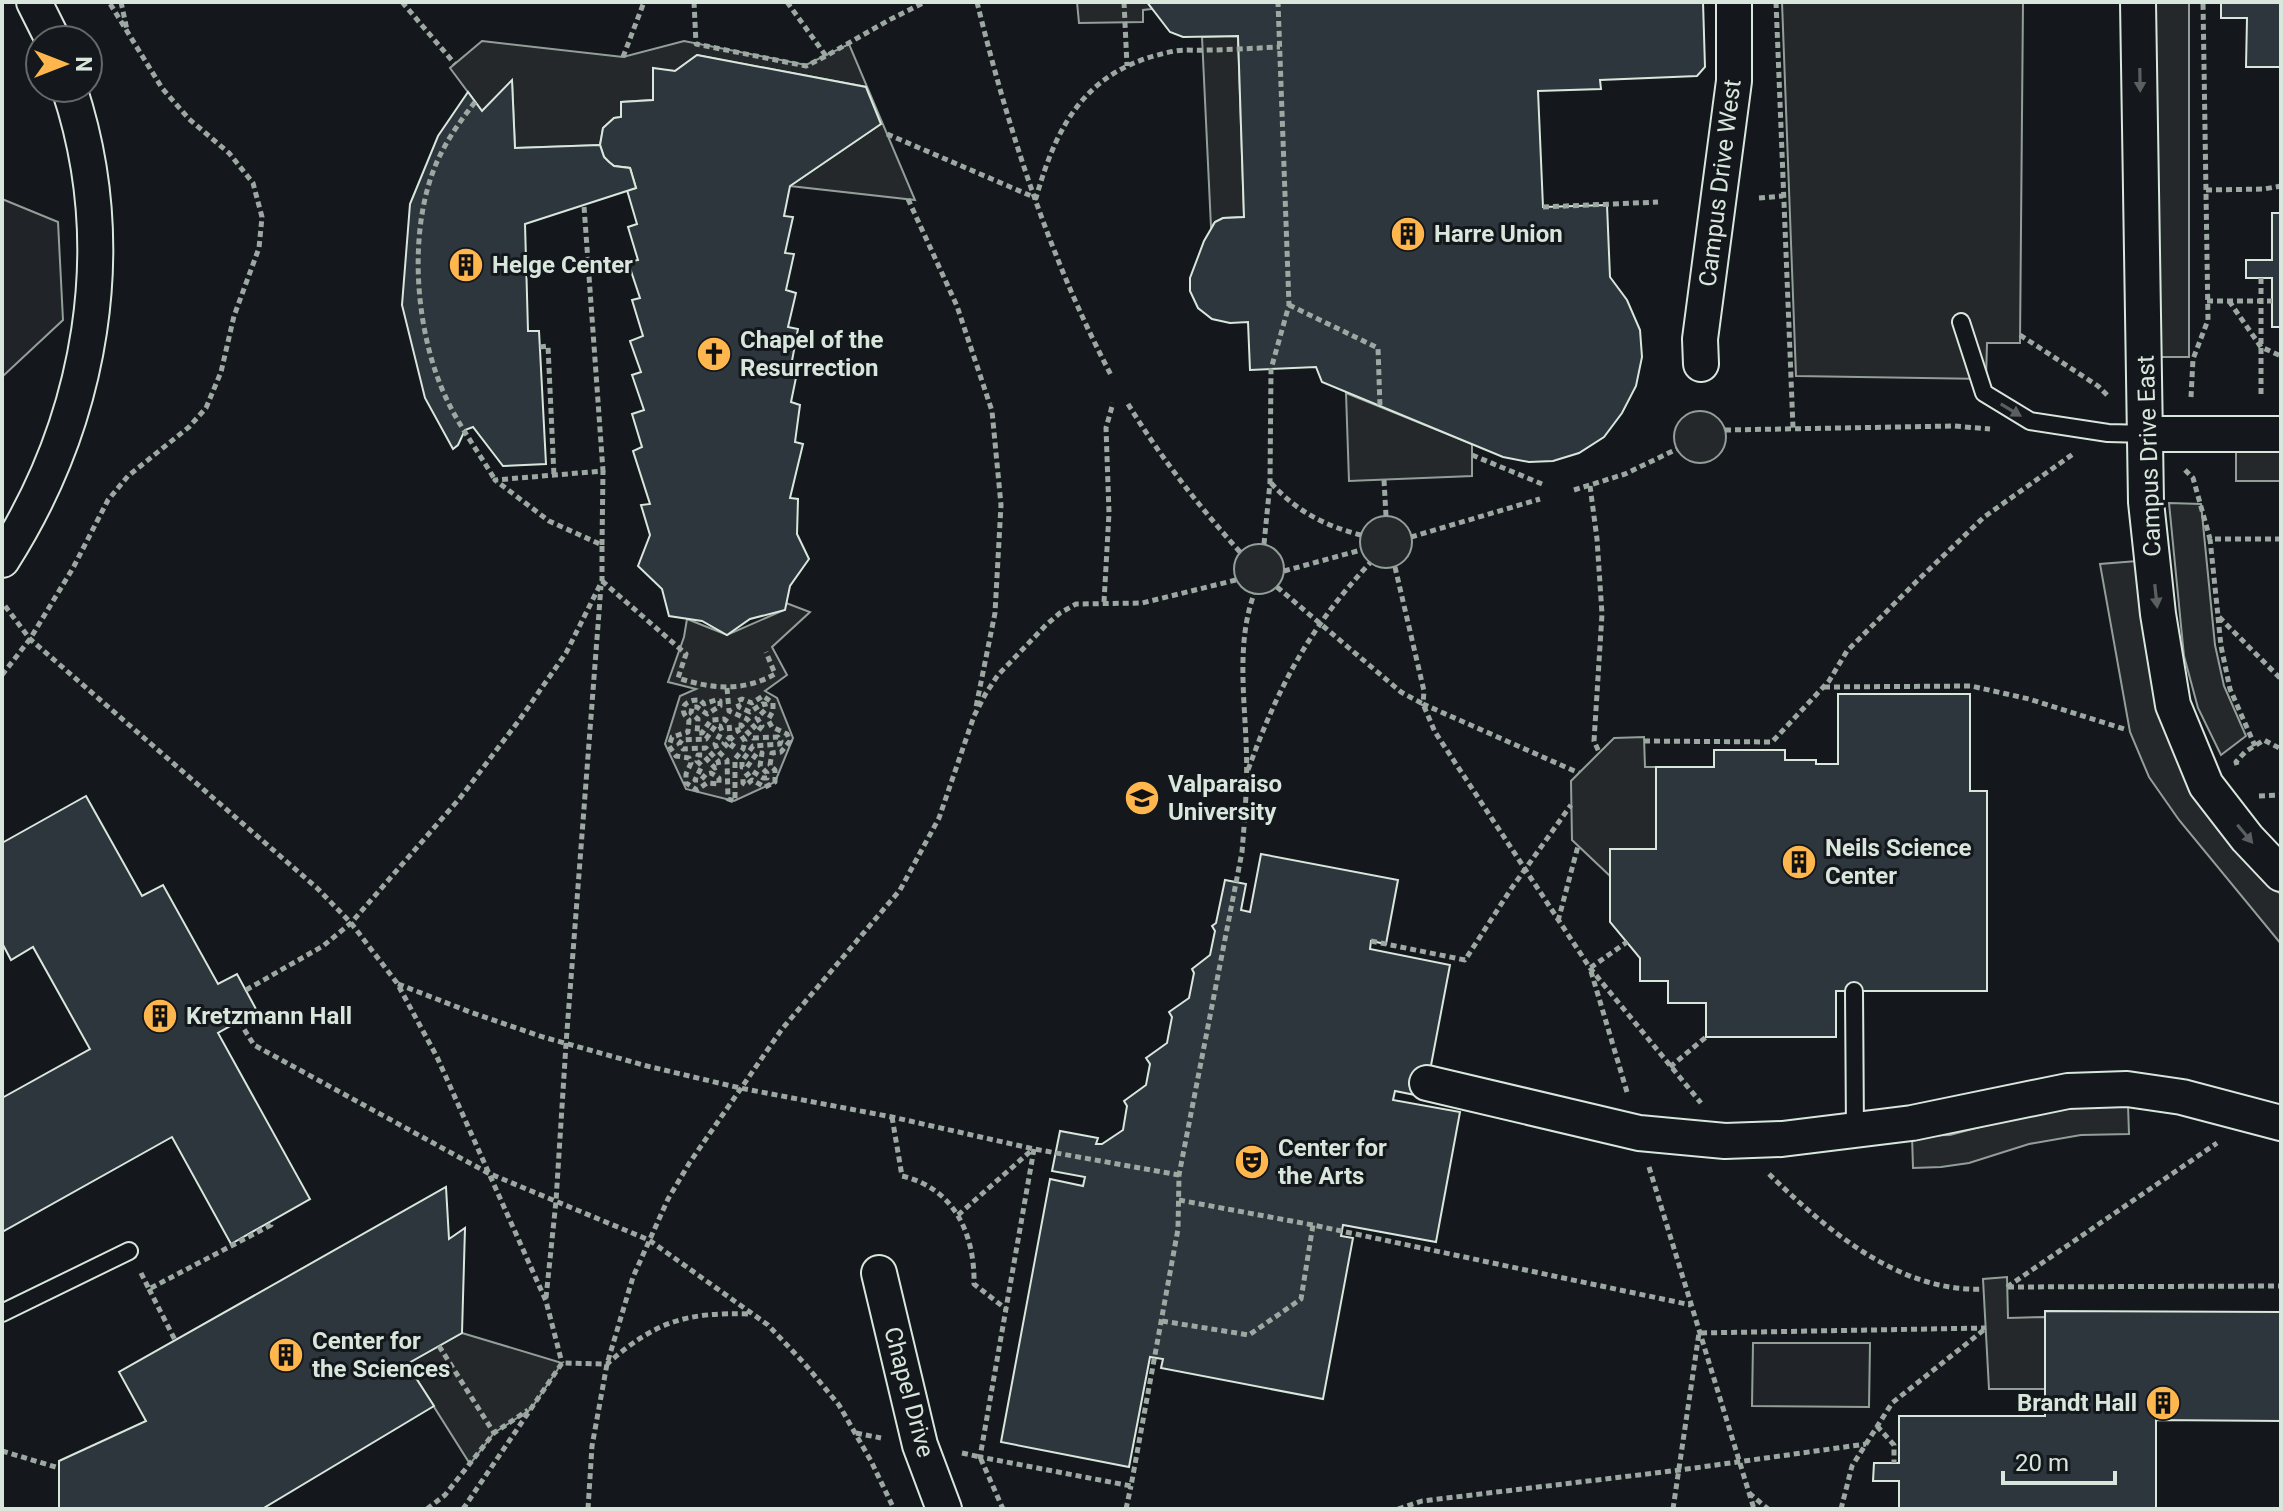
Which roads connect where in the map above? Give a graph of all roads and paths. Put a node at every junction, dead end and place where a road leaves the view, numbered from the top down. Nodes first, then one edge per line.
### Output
1 (34, 2) edge
2 (109, 2) edge
3 (121, 2) edge
4 (402, 2) edge
5 (644, 2) edge
6 (694, 2) edge
7 (787, 2) edge
8 (925, 2) edge
9 (977, 2) edge
10 (1124, 2) edge
11 (1278, 2) edge
12 (1734, 2) edge
13 (1776, 2) edge
14 (2138, 2) edge
15 (2203, 2) edge
16 (45, 24) edge
17 (128, 35) junction
18 (1280, 47) junction
19 (826, 56) junction
20 (623, 57) dead end
21 (455, 64) dead end
22 (1127, 66) junction
23 (475, 102) dead end
24 (74, 104) edge
25 (887, 134) dead end
26 (2281, 186) edge
27 (2206, 190) junction
28 (1783, 196) junction
29 (1036, 198) junction
30 (1759, 198) dead end
31 (908, 199) dead end
32 (1658, 202) dead end
33 (584, 206) dead end
34 (1543, 207) dead end
35 (2261, 278) dead end
36 (2207, 301) junction
37 (2229, 301) junction
38 (2261, 301) junction
39 (2272, 301) dead end
40 (1289, 305) junction
41 (1961, 322) dead end
42 (2020, 335) dead end
43 (540, 347) dead end
44 (2261, 347) junction
45 (2281, 356) edge
46 (1701, 364) dead end
47 (1111, 375) dead end
48 (2109, 397) dead end
49 (1113, 403) dead end
50 (1128, 404) dead end
51 (2182, 406) dead end
52 (1380, 407) dead end
53 (2271, 423) edge
54 (1793, 428) junction
55 (1997, 429) dead end
56 (1725, 430) dead end
57 (2147, 434) junction
58 (2085, 445) dead end
59 (1677, 449) dead end
60 (1472, 455) dead end
61 (2182, 467) dead end
62 (603, 471) junction
63 (554, 476) junction
64 (495, 480) junction
65 (1384, 480) dead end
66 (1270, 483) junction
67 (1542, 484) dead end
68 (1590, 486) junction
69 (1574, 490) dead end
70 (1540, 499) dead end
71 (1386, 516) dead end
72 (1361, 535) dead end
73 (1411, 537) dead end
74 (2210, 539) junction
75 (2281, 539) edge
76 (1264, 544) dead end
77 (602, 545) junction
78 (1361, 550) dead end
79 (1240, 552) dead end
80 (2, 560) edge
81 (1370, 563) dead end
82 (1395, 567) dead end
83 (1284, 571) dead end
84 (1236, 580) dead end
85 (602, 581) junction
86 (1277, 587) dead end
87 (1254, 594) dead end
88 (1104, 602) junction
89 (5, 606) dead end
90 (2218, 616) junction
91 (1319, 623) junction
92 (30, 639) junction
93 (766, 652) dead end
94 (2, 675) edge
95 (2281, 679) edge
96 (1823, 687) junction
97 (727, 688) junction
98 (1423, 704) junction
99 (974, 716) junction
100 (2124, 729) dead end
101 (730, 737) dead end
102 (1644, 741) dead end
103 (2255, 746) junction
104 (2281, 749) edge
105 (1599, 752) dead end
106 (1579, 773) dead end
107 (1246, 776) junction
108 (2241, 777) dead end
109 (2250, 786) dead end
110 (2281, 795) edge
111 (2258, 796) junction
112 (1571, 805) dead end
113 (2266, 805) dead end
114 (1578, 846) dead end
115 (1525, 870) junction
116 (2281, 874) edge
117 (1558, 921) junction
118 (351, 923) junction
119 (1371, 941) dead end
120 (1627, 942) dead end
121 (1590, 968) junction
122 (397, 983) junction
123 (246, 990) dead end
124 (1854, 991) dead end
125 (239, 1021) dead end
126 (1706, 1037) dead end
127 (566, 1044) junction
128 (1670, 1067) junction
129 (1427, 1083) dead end
130 (740, 1088) junction
131 (892, 1117) junction
132 (2267, 1120) edge
133 (1855, 1130) junction
134 (1639, 1133) junction
135 (1734, 1141) junction
136 (1034, 1149) junction
137 (488, 1173) junction
138 (1179, 1175) junction
139 (1179, 1200) junction
140 (556, 1201) junction
141 (958, 1215) junction
142 (271, 1222) dead end
143 (1313, 1225) junction
144 (649, 1240) junction
145 (129, 1251) joint
146 (879, 1273) dead end
147 (2281, 1286) edge
148 (149, 1289) junction
149 (1984, 1289) dead end
150 (546, 1301) junction
151 (1691, 1305) junction
152 (1006, 1309) junction
153 (2, 1313) edge
154 (753, 1314) junction
155 (1162, 1321) junction
156 (1699, 1333) junction
157 (175, 1340) dead end
158 (439, 1346) dead end
159 (562, 1363) junction
160 (607, 1364) junction
161 (531, 1409) junction
162 (1877, 1426) junction
163 (494, 1433) junction
164 (1866, 1444) junction
165 (2, 1451) edge
166 (980, 1457) junction
167 (1738, 1460) junction
168 (1894, 1463) dead end
169 (59, 1468) dead end
170 (1680, 1470) junction
171 (1131, 1486) junction
172 (1749, 1492) junction
173 (427, 1509) edge
174 (463, 1509) edge
175 (588, 1509) edge
176 (894, 1509) edge
177 (944, 1509) edge
178 (1003, 1509) edge
179 (1126, 1509) edge
180 (1398, 1509) edge
181 (1673, 1509) edge
182 (1754, 1509) edge
183 (1768, 1509) edge
184 (1841, 1509) edge

1 - 16 street
2 - 17 path
3 - 17 path
4 - 21 path
5 - 20 path
6 - 19 path
7 - 19 path
8 - 19 path
9 - 29 path
10 - 22 path
11 - 18 path
12 - 46 street, Campus Drive West
13 - 28 path
14 -> 57 street, Campus Drive East
15 - 27 path
17 - 92 path
18 - 22 path
18 - 40 path
22 - 29 path
23 - 64 path
24 - 80 street
25 - 29 path
26 - 27 path
27 - 36 path
28 - 30 path
28 - 54 path
29 - 47 path
31 - 99 path
32 - 34 path
33 - 62 path
35 - 38 path
36 - 37 path
36 - 51 path
37 - 38 path
37 - 44 path
38 - 39 path
38 - 44 path
40 - 52 path
40 - 66 path
41 -> 57 lane
42 - 48 path
43 - 63 path
44 - 45 path
44 - 53 path
49 - 88 path
50 - 79 path
53 - 57 street
54 - 55 path
54 - 56 path
57 -> 116 street, Campus Drive East
58 - 96 path
59 - 68 path
60 - 67 path
61 - 74 path
62 - 63 path
62 - 77 path
63 - 64 path
64 - 77 path
65 - 71 path
66 - 72 path
66 - 76 path
68 - 69 path
68 - 105 path
70 - 73 path
74 - 75 path
74 - 90 path
77 - 85 path
78 - 83 path
81 - 91 path
82 - 98 path
84 - 88 path
85 - 97 path
85 - 118 path
85 - 127 path
86 - 91 path
87 - 107 path
88 - 99 path
89 - 92 path
90 - 95 path
90 - 103 path
91 - 98 path
91 - 107 path
92 - 94 path
92 - 118 path
93 - 97 path
96 - 100 path
96 - 102 path
97 - 101 path
98 - 106 path
98 - 115 path
99 - 130 path
103 - 104 path
103 - 108 path
107 - 138 path
109 - 111 path
110 - 111 path
111 - 113 path
112 - 115 path
114 - 117 path
115 - 117 path
115 - 119 path
117 - 121 path
118 - 122 path
118 - 123 path
120 - 121 path
121 - 128 path
121 - 134 path
122 - 127 path
122 - 137 path
124 - 133 lane
125 - 137 path
126 - 128 path
127 - 130 path
127 - 140 path
128 - 135 path
129 - 134 street
130 - 131 path
130 - 144 path
131 - 136 path
131 - 141 path
132 - 133 street
132 - 147 path
133 - 135 street
134 - 135 street
134 - 151 path
135 - 149 path
136 - 138 path
136 - 141 path
136 - 152 path
137 - 140 path
137 - 150 path
138 - 139 path
139 - 143 path
139 - 155 path
140 - 144 path
140 - 150 path
141 - 152 path
142 - 148 path
143 - 151 path
143 - 155 path
144 - 154 path
144 - 160 path
145 - 148 path
145 - 153 lane
146 - 177 street, Chapel Drive
148 - 157 path
150 - 159 path
151 - 156 path
152 - 166 path
154 - 160 path
154 - 176 path
155 - 171 path
156 - 162 path
156 - 167 path
156 - 170 path
158 - 163 path
159 - 160 path
159 - 161 path
160 - 175 path
161 - 163 path
161 - 174 path
162 - 164 path
162 - 168 path
163 - 173 path
164 - 167 path
164 - 184 path
165 - 169 path
166 - 171 path
166 - 178 path
167 - 170 path
167 - 172 path
170 - 180 path
170 - 181 path
171 - 179 path
172 - 182 path
172 - 183 path

